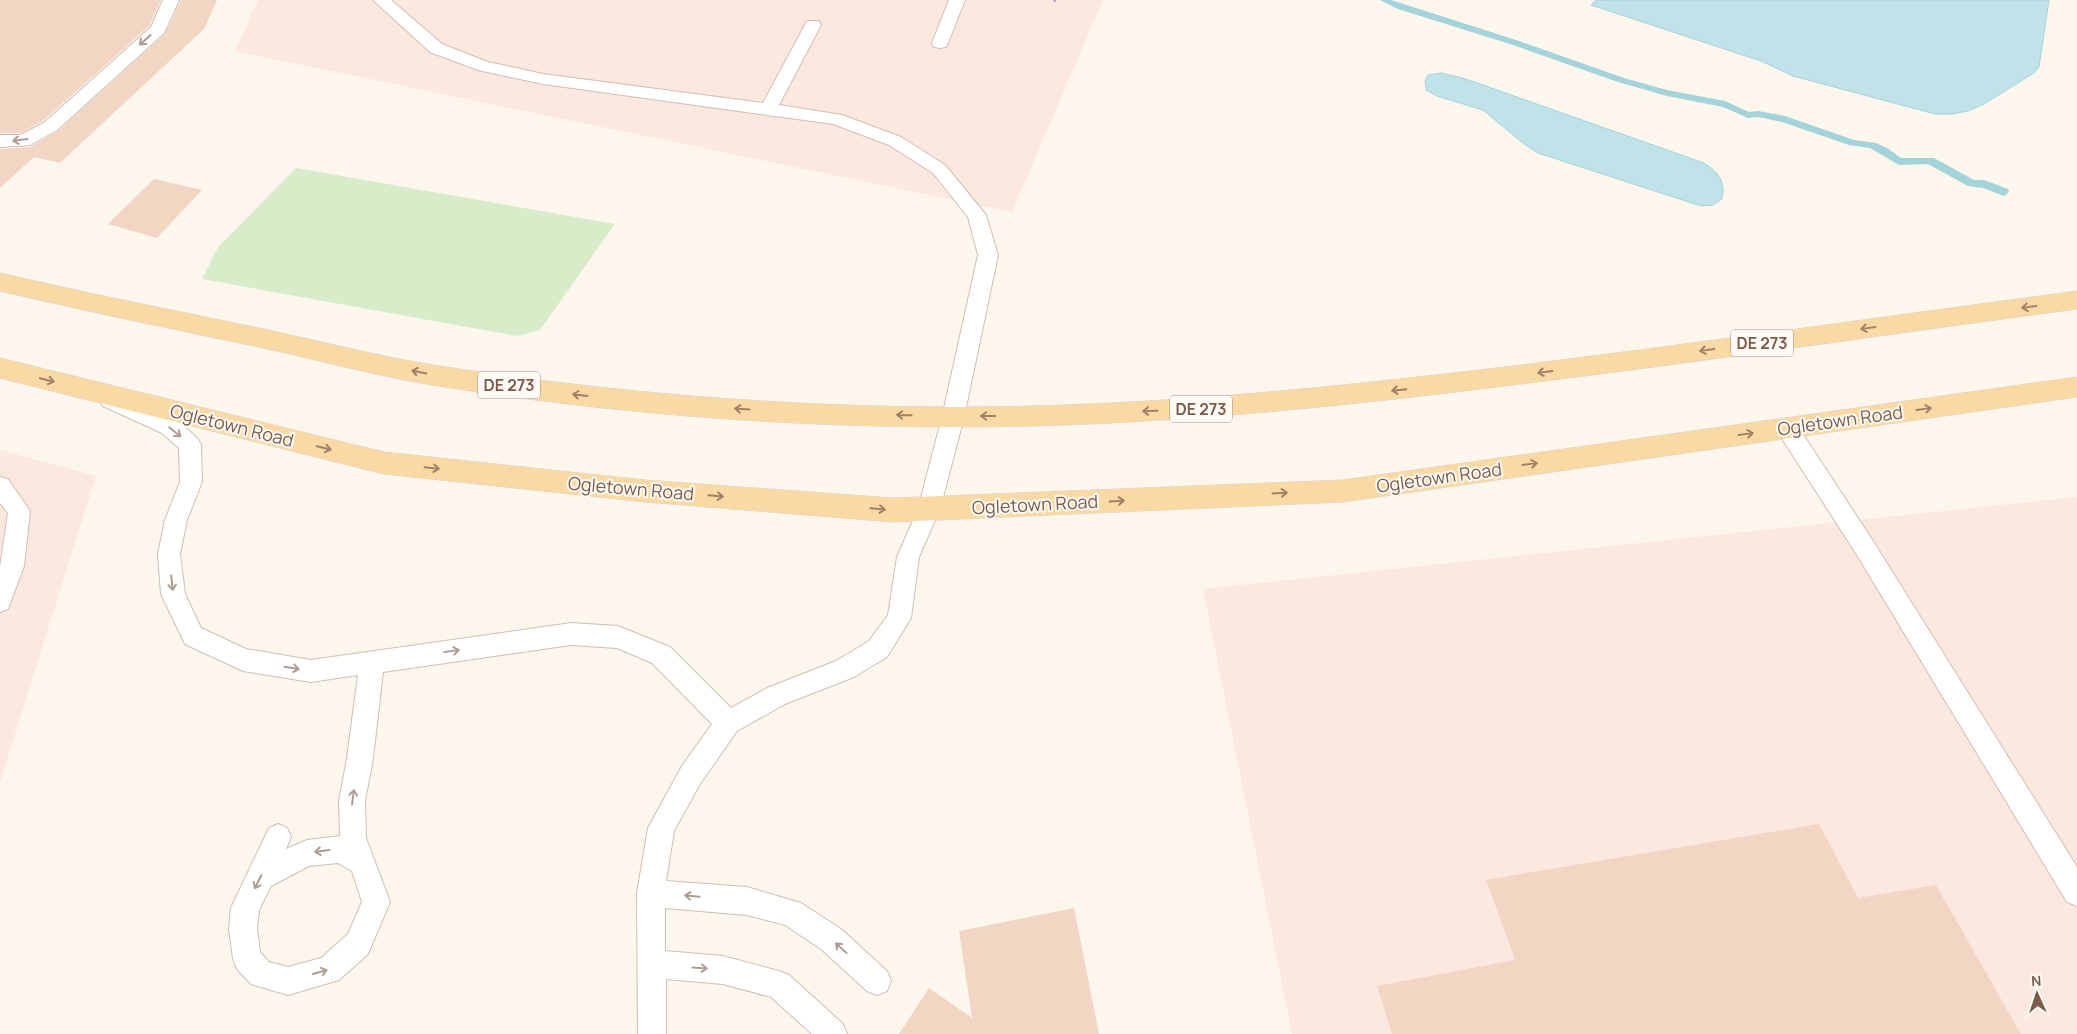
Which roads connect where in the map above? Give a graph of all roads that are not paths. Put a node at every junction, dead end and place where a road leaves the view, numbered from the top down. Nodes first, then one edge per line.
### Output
1 (171, 0) edge
2 (381, 0) edge
3 (957, 0) edge
4 (813, 25) dead end
5 (940, 42) dead end
6 (768, 110) junction
7 (0, 141) edge
8 (0, 282) edge
9 (0, 296) edge
10 (72, 300) junction
11 (2077, 300) edge
12 (0, 368) edge
13 (2077, 387) edge
14 (84, 389) junction
15 (953, 417) junction
16 (1787, 428) junction
17 (0, 486) edge
18 (929, 509) junction
19 (0, 602) edge
20 (372, 663) junction
21 (728, 723) junction
22 (278, 838) dead end
23 (362, 862) junction
24 (261, 876) junction
25 (2077, 892) edge
26 (651, 893) junction
27 (651, 964) junction
28 (877, 981) dead end
29 (652, 1034) edge
30 (833, 1034) edge

1 -> 7 lane
2 - 6 lane
3 - 5 lane
4 - 6 lane
6 - 15 lane
8 - 10 main road, DE 273
9 - 10 main road
15 -> 10 main road, DE 273
11 -> 15 main road, DE 273
12 -> 14 main road, Ogletown Road
16 -> 13 main road, Ogletown Road
14 -> 18 main road, Ogletown Road
14 -> 20 lane
15 - 18 lane
18 -> 16 main road, Ogletown Road
16 - 25 lane
17 - 19 lane
18 - 21 lane
20 -> 21 lane
23 -> 20 lane
21 - 26 lane
22 - 24 lane
23 -> 24 lane
24 -> 23 lane
26 - 27 lane
28 -> 26 lane
27 - 29 lane
27 -> 30 lane

